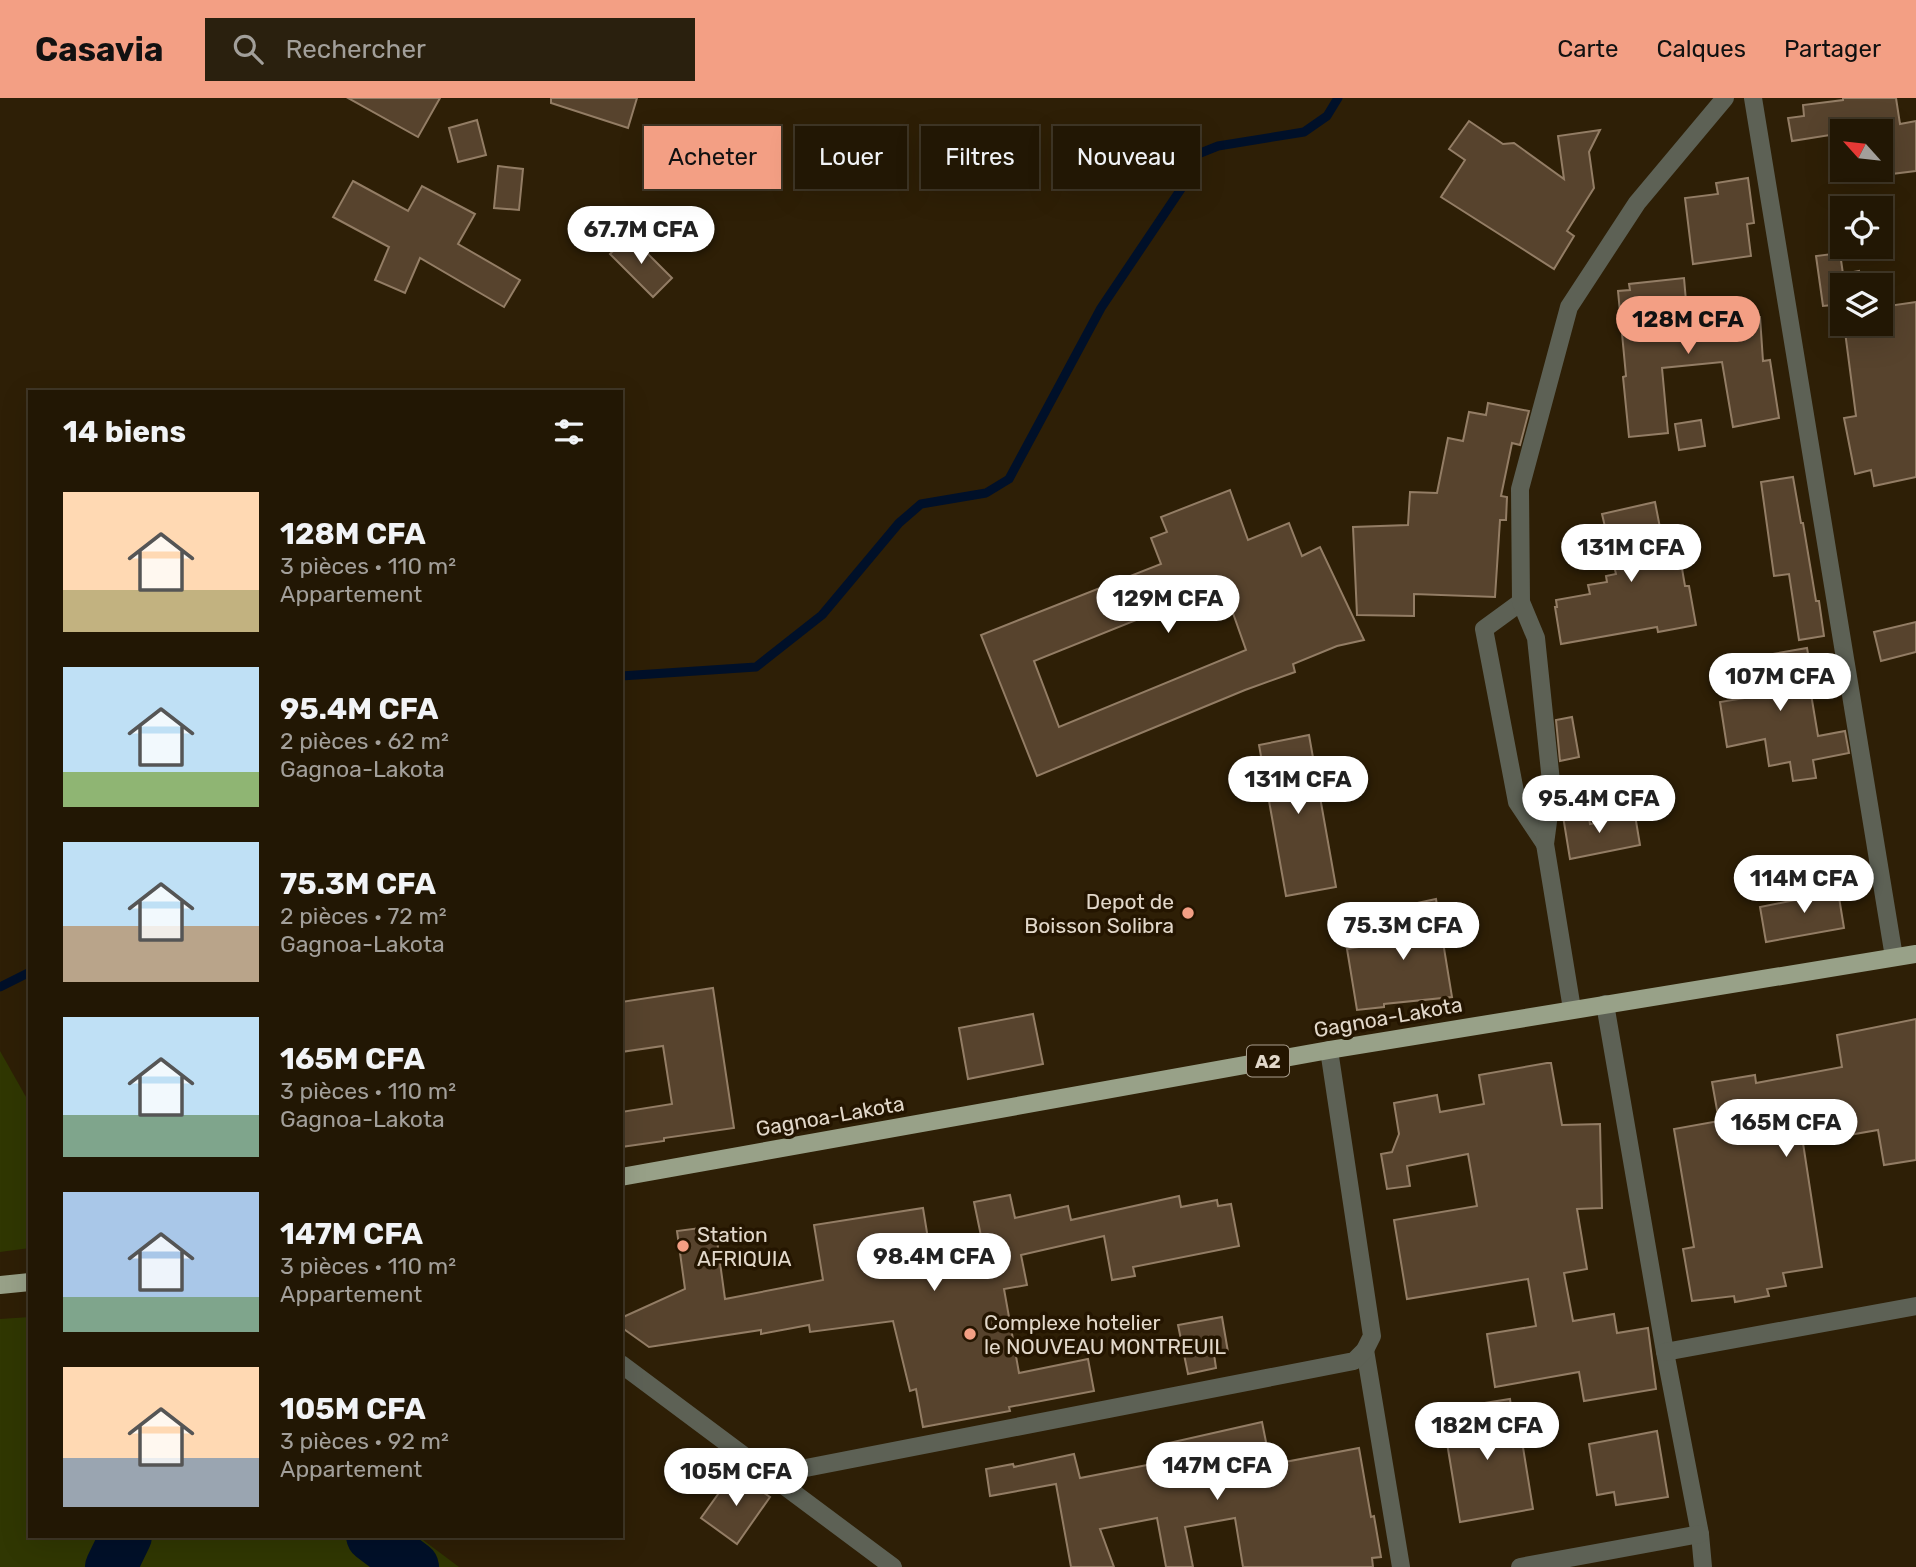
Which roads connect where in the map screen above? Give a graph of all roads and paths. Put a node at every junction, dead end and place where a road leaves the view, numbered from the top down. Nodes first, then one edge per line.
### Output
1 (1725, 98) edge
2 (1753, 98) edge
3 (1521, 602) junction
4 (1545, 844) junction
5 (1916, 954) edge
6 (1894, 957) junction
7 (1605, 1004) junction
8 (1572, 1009) junction
9 (1329, 1050) junction
10 (623, 1177) edge
11 (28, 1283) edge
12 (0, 1285) edge
13 (1916, 1306) edge
14 (1365, 1349) junction
15 (1665, 1352) junction
16 (623, 1365) edge
17 (770, 1475) junction
18 (1700, 1534) junction
19 (893, 1567) edge
20 (1401, 1567) edge
21 (1520, 1567) edge
22 (1703, 1567) edge

1 - 3 street
2 - 6 street
3 - 4 street
3 - 4 street
4 - 8 street
5 - 6 main road, Gagnoa-Lakota / A2
6 - 7 main road, Gagnoa-Lakota / A2
7 - 8 main road, Gagnoa-Lakota / A2
7 - 15 street
8 - 9 main road, Gagnoa-Lakota / A2
9 - 10 main road, Gagnoa-Lakota / A2
9 - 14 street
11 - 12 main road
13 - 15 street
14 - 17 street
14 - 20 street
15 - 18 street
16 - 17 street
17 - 19 street
18 - 21 street
18 - 22 street

